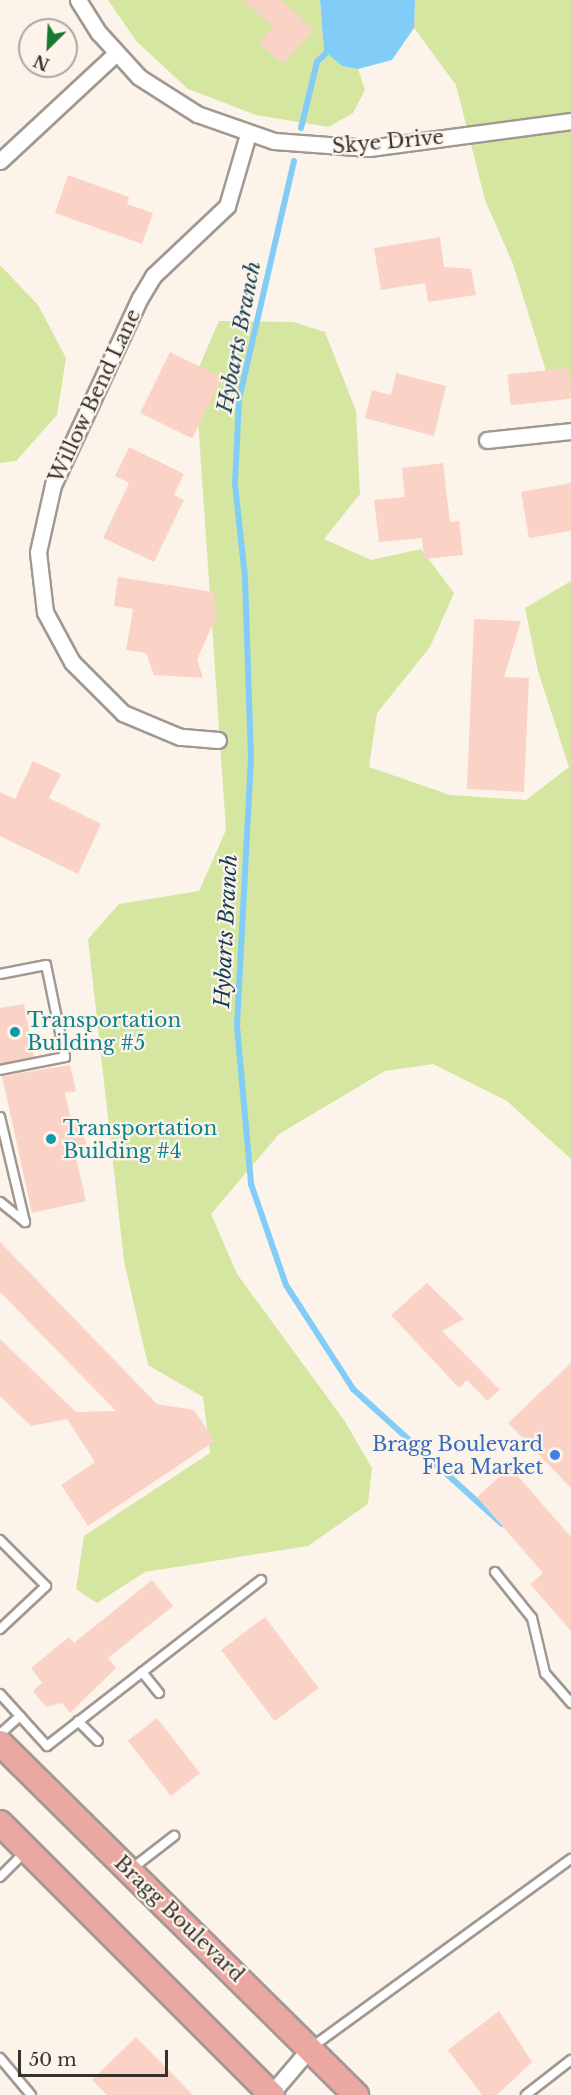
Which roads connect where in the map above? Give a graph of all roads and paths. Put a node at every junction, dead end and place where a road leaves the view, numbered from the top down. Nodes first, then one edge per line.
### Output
1 (78, 0) edge
2 (115, 54) junction
3 (571, 122) edge
4 (248, 134) junction
5 (0, 161) edge
6 (571, 431) edge
7 (487, 440) dead end
8 (218, 740) dead end
9 (0, 974) edge
10 (0, 1070) edge
11 (0, 1117) edge
12 (0, 1202) edge
13 (0, 1539) edge
14 (495, 1572) dead end
15 (261, 1580) dead end
16 (0, 1629) edge
17 (142, 1672) junction
18 (159, 1693) dead end
19 (0, 1694) edge
20 (571, 1703) edge
21 (20, 1716) junction
22 (78, 1721) junction
23 (0, 1734) edge
24 (98, 1741) dead end
25 (0, 1743) edge
26 (0, 1823) edge
27 (174, 1836) dead end
28 (28, 1850) junction
29 (571, 1859) edge
30 (129, 1870) junction
31 (0, 1877) edge
32 (310, 2048) junction
33 (0, 2058) edge
34 (571, 2060) edge
35 (31, 2095) edge
36 (271, 2095) edge
37 (356, 2095) edge
38 (526, 2095) edge

1 - 2 street, Skye Drive
2 - 4 street, Skye Drive
2 - 5 street
3 - 4 street, Skye Drive
4 - 8 street, Willow Bend Lane
6 - 7 street
9 - 10 lane
11 - 12 lane
13 - 16 lane
14 - 20 lane
15 - 17 lane
17 - 18 lane
17 - 22 lane
19 - 21 lane
21 - 22 lane
21 - 23 lane
22 - 24 lane
25 - 30 main road, Bragg Boulevard
26 - 28 main road
27 - 30 lane
28 - 31 lane
28 - 36 main road
29 - 32 lane
30 - 32 main road, Bragg Boulevard
32 - 36 street
32 - 37 main road, Bragg Boulevard
33 - 35 lane
34 - 38 lane

